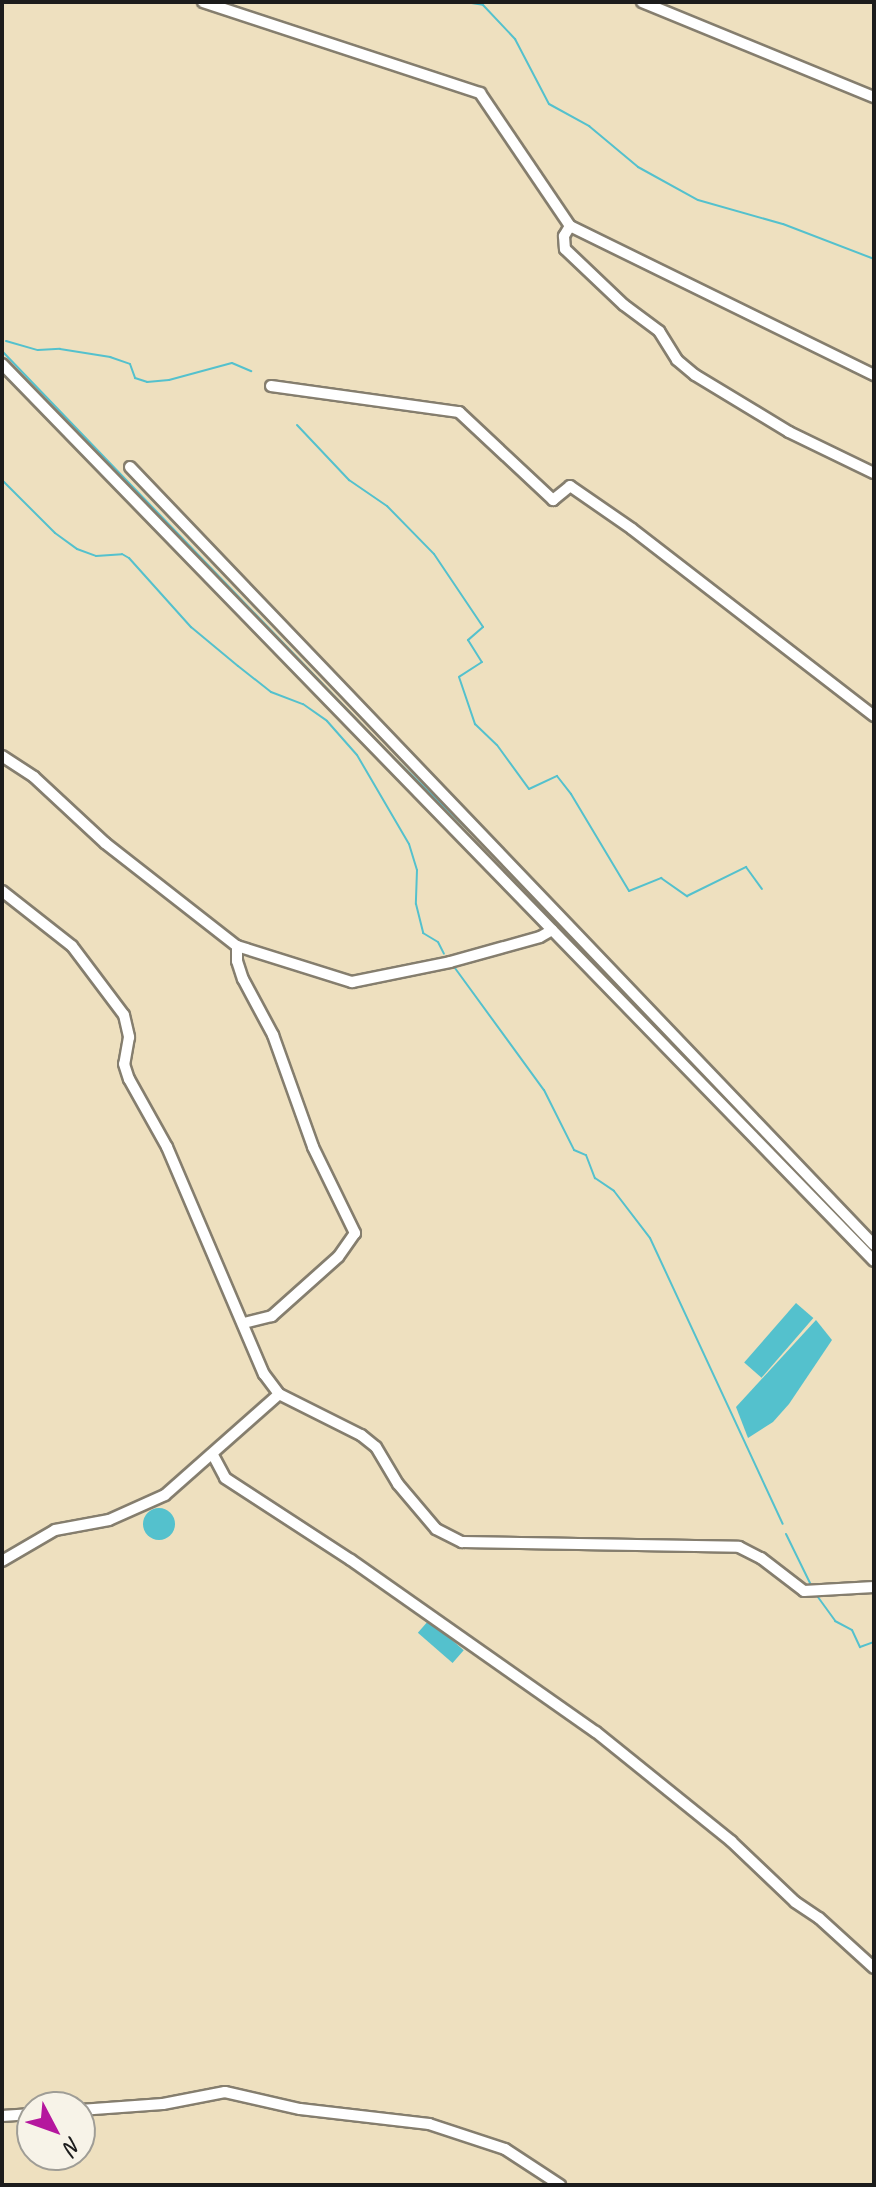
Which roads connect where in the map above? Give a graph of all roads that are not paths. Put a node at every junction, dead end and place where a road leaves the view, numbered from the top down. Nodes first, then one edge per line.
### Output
1 (203, 2) edge
2 (642, 2) edge
3 (874, 97) edge
4 (570, 226) junction
5 (2, 364) edge
6 (874, 375) edge
7 (271, 386) dead end
8 (130, 467) dead end
9 (874, 473) edge
10 (874, 716) edge
11 (2, 756) edge
12 (2, 891) edge
13 (552, 930) junction
14 (237, 946) junction
15 (874, 1245) edge
16 (874, 1261) edge
17 (243, 1323) junction
18 (279, 1394) junction
19 (213, 1455) junction
20 (2, 1561) edge
21 (874, 1587) edge
22 (874, 1968) edge
23 (96, 2109) edge
24 (560, 2185) edge

1 - 4 street
2 - 3 street
4 - 6 street
4 - 9 street
5 - 13 street
7 - 10 street
8 - 15 street
11 - 14 street
12 - 17 street
13 - 14 street
13 - 16 street
14 - 17 street
17 - 18 street
18 - 19 street
18 - 21 street
19 - 20 street
19 - 22 street
23 - 24 street

